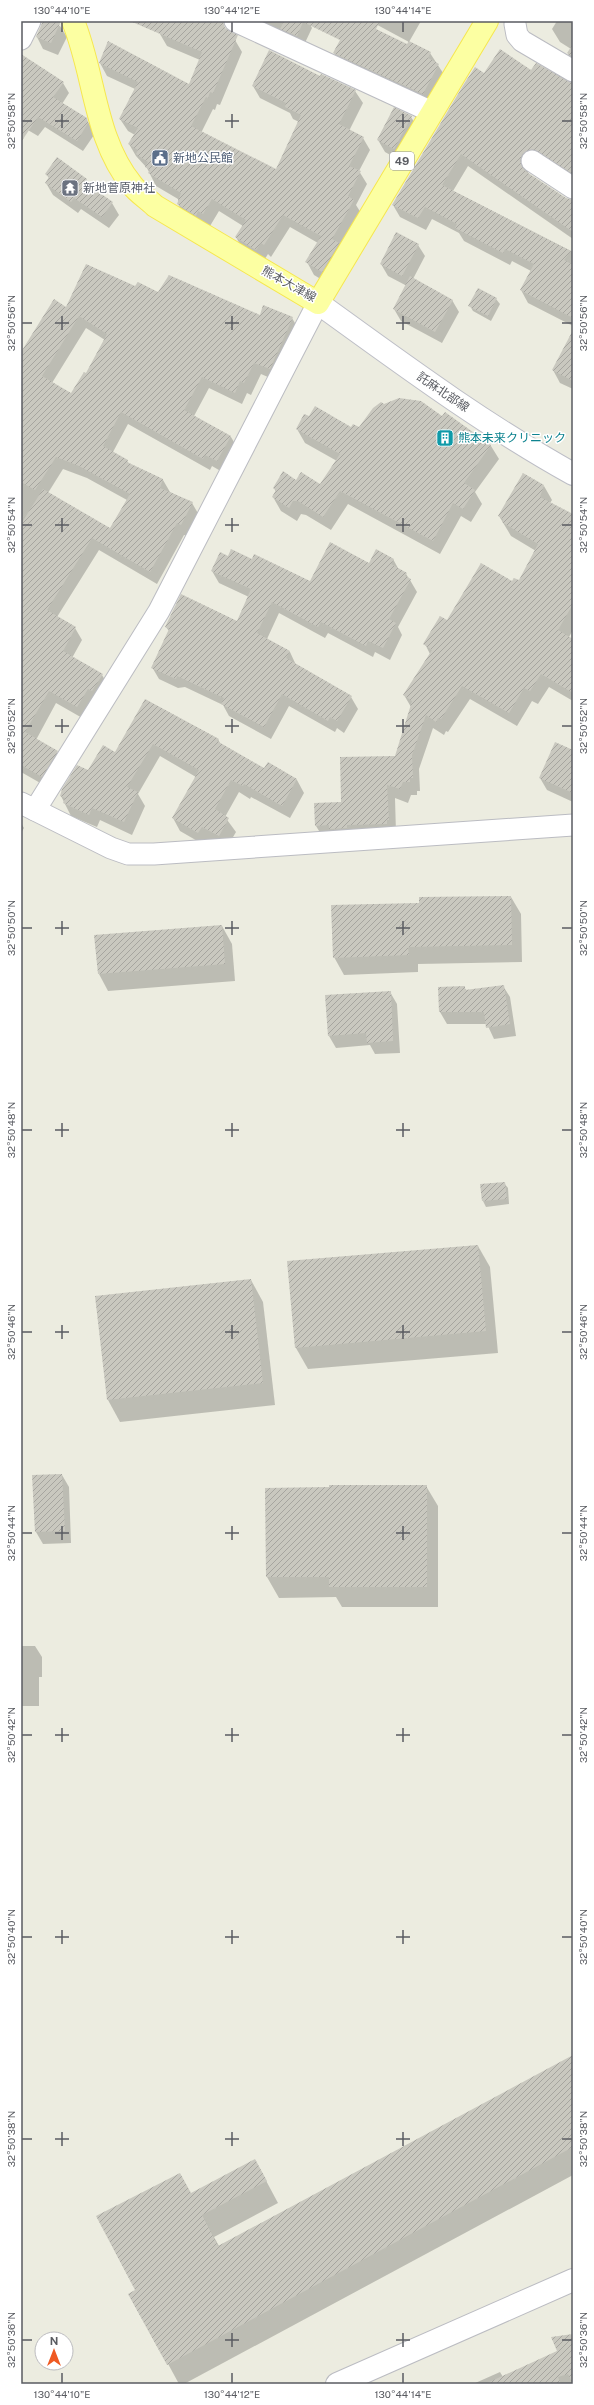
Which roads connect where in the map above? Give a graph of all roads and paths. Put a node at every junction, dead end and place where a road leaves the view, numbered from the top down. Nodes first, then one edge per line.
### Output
1 (30, 21) edge
2 (73, 21) edge
3 (235, 21) edge
4 (487, 21) edge
5 (519, 22) edge
6 (21, 39) edge
7 (573, 71) edge
8 (432, 112) junction
9 (532, 161) dead end
10 (573, 188) edge
11 (318, 303) junction
12 (571, 468) edge
13 (28, 806) edge
14 (573, 825) edge
15 (573, 2280) edge
16 (338, 2384) edge

1 - 6 street
2 - 11 main road, 熊本大津線
3 - 8 street
4 - 8 main road, 熊本大津線 / 49
5 - 7 street
8 - 11 main road, 熊本大津線 / 49
9 - 10 street
11 - 12 main road, 託麻北部線
11 - 13 street
13 - 14 street
15 - 16 main road

